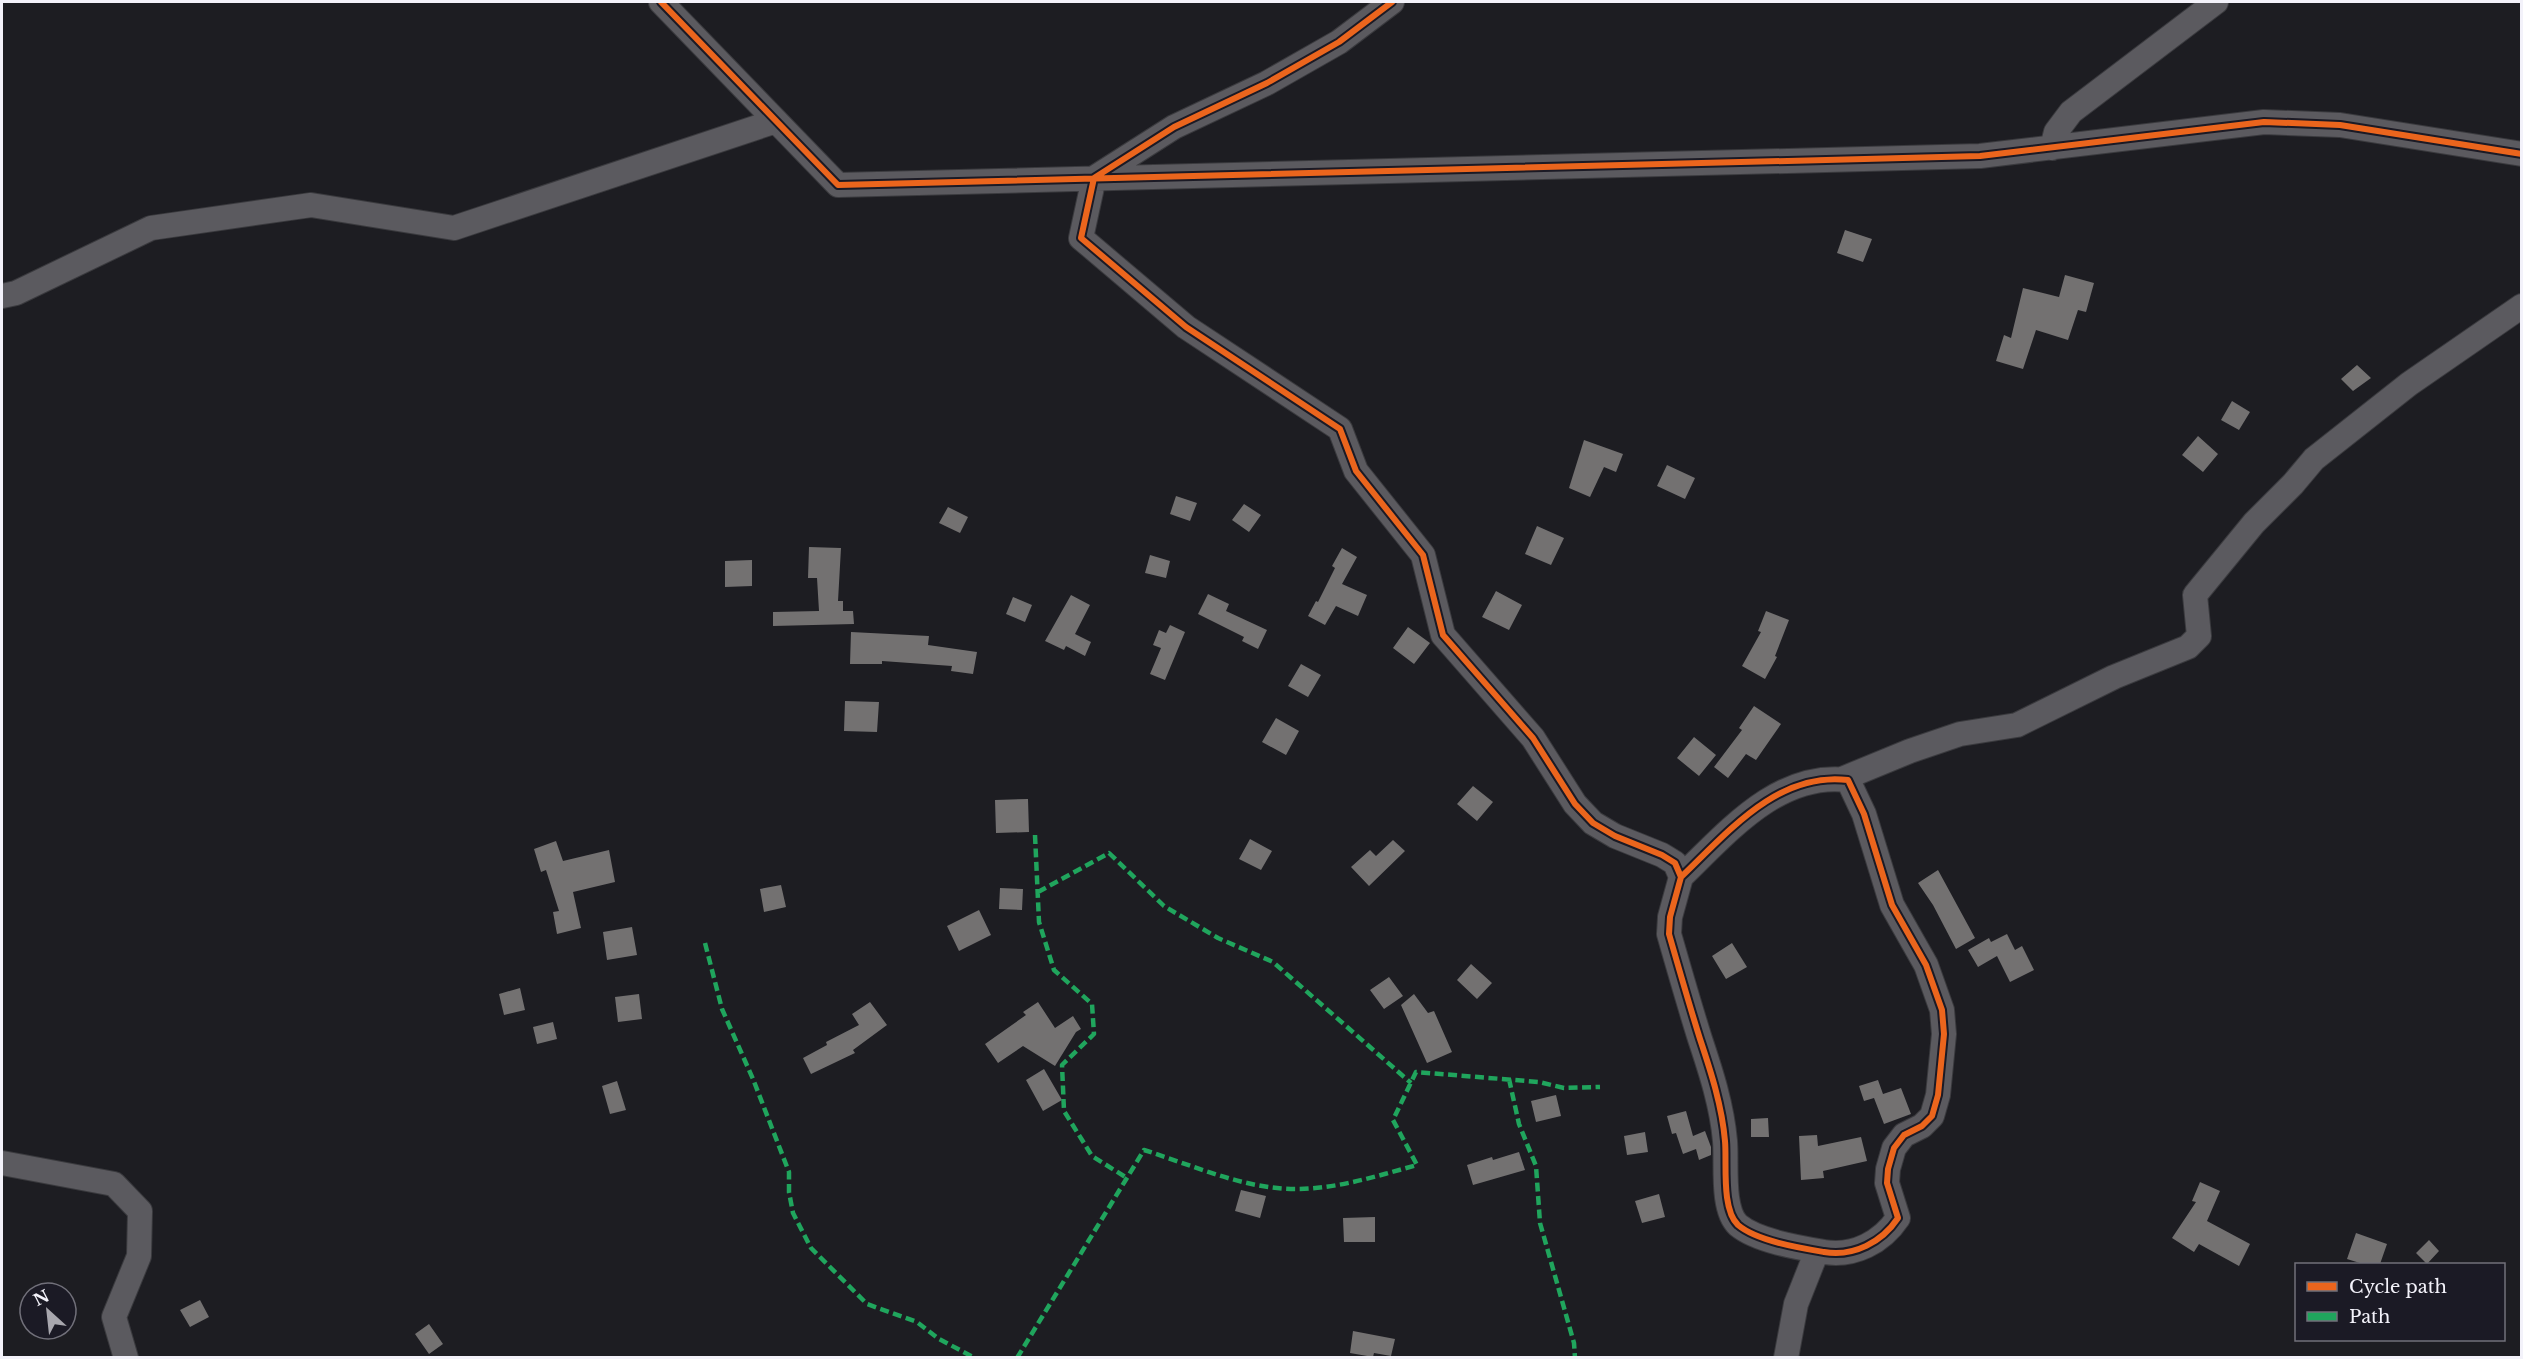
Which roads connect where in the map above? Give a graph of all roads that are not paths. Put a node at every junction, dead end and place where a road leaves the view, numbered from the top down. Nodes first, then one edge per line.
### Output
1 (661, 2) edge
2 (1392, 2) edge
3 (2216, 2) edge
4 (776, 121) junction
5 (2052, 148) junction
6 (2522, 154) edge
7 (1094, 178) junction
8 (2, 296) edge
9 (2522, 306) edge
10 (1842, 779) junction
11 (1681, 877) junction
12 (2, 1163) edge
13 (1817, 1251) junction
14 (126, 1358) edge
15 (1786, 1358) edge

1 - 4 street
2 - 7 street
3 - 5 street
4 - 7 street
4 - 8 street
5 - 6 street
5 - 7 street
7 - 11 street
9 - 10 street
10 - 11 street
10 - 13 street
11 - 13 street
12 - 14 street
13 - 15 street

